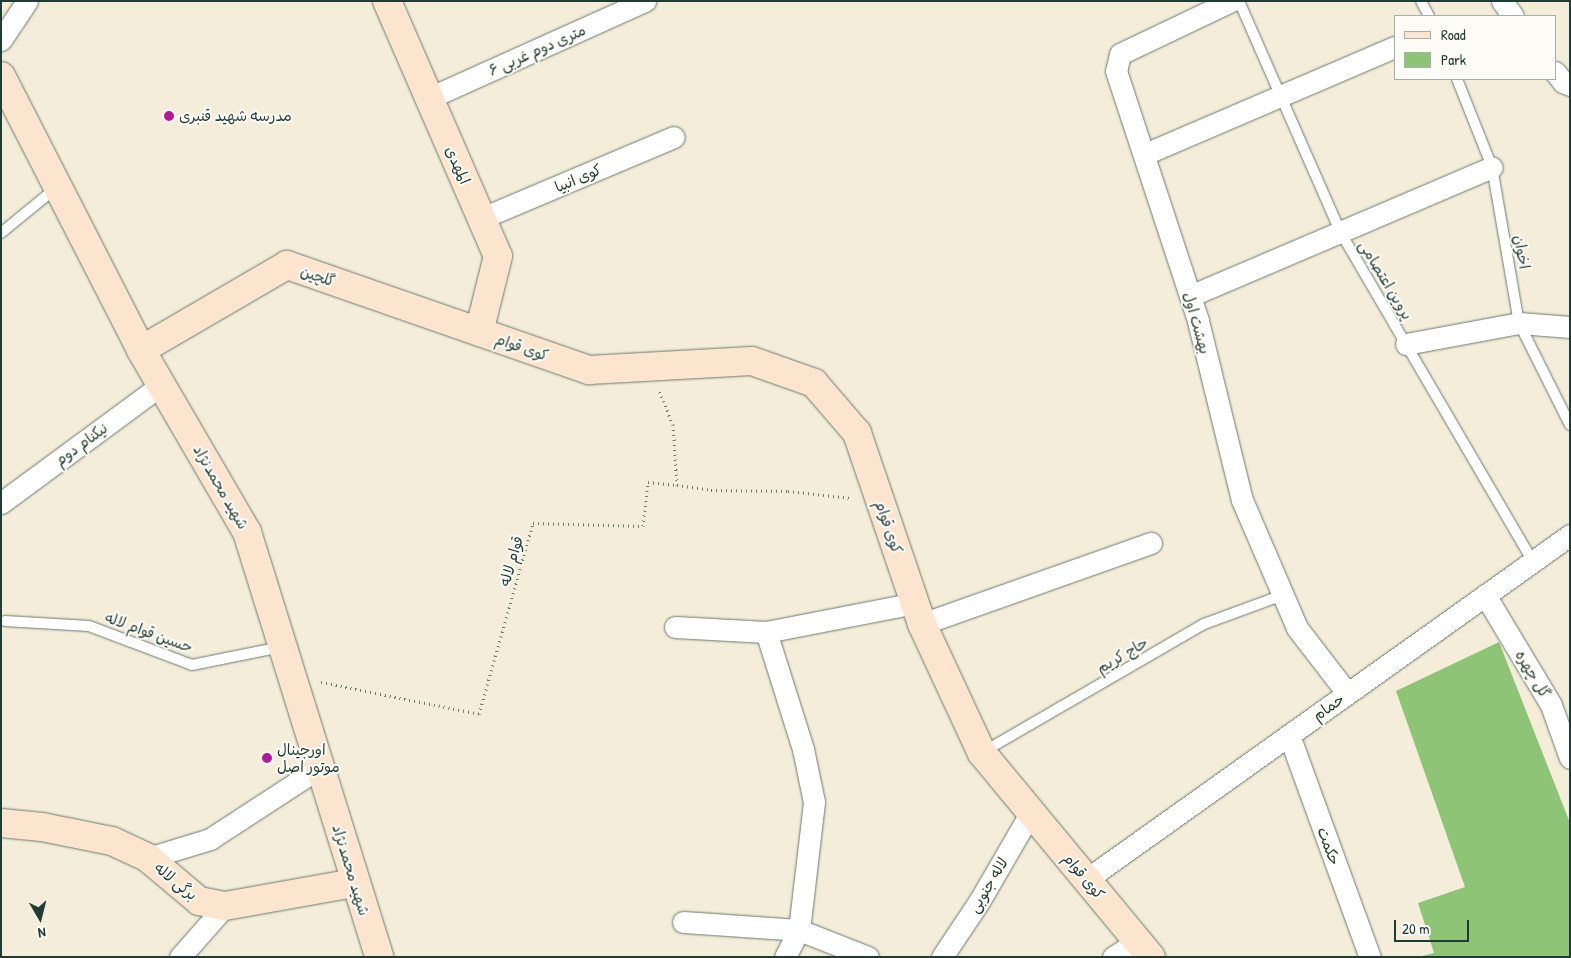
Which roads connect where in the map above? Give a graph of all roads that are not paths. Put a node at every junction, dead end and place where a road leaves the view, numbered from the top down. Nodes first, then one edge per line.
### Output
1 (27, 1) edge
2 (387, 1) edge
3 (645, 1) edge
4 (1231, 1) edge
5 (1239, 1) edge
6 (1421, 1) edge
7 (1502, 1) edge
8 (1429, 15) edge
9 (1512, 15) edge
10 (1, 40) edge
11 (1394, 47) edge
12 (1556, 73) edge
13 (1, 76) edge
14 (1457, 80) edge
15 (1570, 85) edge
16 (1281, 97) junction
17 (429, 98) junction
18 (674, 138) dead end
19 (1145, 154) junction
20 (1492, 167) junction
21 (58, 187) junction
22 (482, 218) junction
23 (1, 233) edge
24 (1341, 233) junction
25 (1190, 296) junction
26 (1519, 323) junction
27 (1570, 328) edge
28 (479, 332) junction
29 (1406, 344) junction
30 (141, 350) junction
31 (161, 385) junction
32 (1570, 425) edge
33 (1, 503) edge
34 (1570, 535) edge
35 (1151, 543) dead end
36 (1533, 561) junction
37 (1283, 595) junction
38 (1485, 595) junction
39 (918, 614) junction
40 (4, 621) dead end
41 (675, 627) dead end
42 (766, 632) junction
43 (282, 646) junction
44 (1347, 693) junction
45 (1289, 735) junction
46 (982, 753) junction
47 (1570, 758) edge
48 (319, 768) junction
49 (1031, 812) junction
50 (1, 823) edge
51 (148, 858) junction
52 (1086, 879) junction
53 (354, 883) junction
54 (225, 906) junction
55 (682, 922) dead end
56 (799, 930) junction
57 (1145, 949) edge
58 (180, 957) edge
59 (379, 957) edge
60 (785, 957) edge
61 (868, 957) edge
62 (942, 957) edge
63 (1113, 957) edge
64 (1370, 957) edge

1 - 10 street
2 - 17 street, المهدی
3 - 17 street, ۶ متری دوم غربی
4 - 19 street, بهشت اول
5 - 16 lane, پروین اعتصامی
6 - 8 lane
7 - 9 street
11 - 16 street
12 - 15 street
13 - 21 street, شهید محمدنژاد
14 - 20 lane, اخوان
16 - 19 street
16 - 24 lane, پروین اعتصامی
17 - 22 street, المهدی
18 - 22 street, کوی انبیا
19 - 25 street, بهشت اول
20 - 24 street
20 - 26 lane, اخوان
21 - 23 lane
21 - 30 street, شهید محمدنژاد
22 - 28 street, المهدی
24 - 25 street
24 - 29 lane, پروین اعتصامی
25 - 37 street, بهشت اول
26 - 27 street
26 - 29 street
26 - 32 lane, اخوان
28 - 30 street, گلچین
28 - 39 street, کوی قوام
29 - 36 lane, پروین اعتصامی
30 - 31 street, شهید محمدنژاد
31 - 33 street, نیکنام دوم
31 - 43 street, شهید محمدنژاد
34 - 36 street, حمام
35 - 39 street
36 - 38 street, حمام
37 - 44 street, بهشت اول
37 - 46 lane, حاج کریم
38 - 44 street, حمام
38 - 47 street, گل چهره
39 - 42 street
39 - 46 street, کوی قوام
40 - 43 lane, حسین قوام لاله
41 - 42 street
42 - 56 street
43 - 48 street, شهید محمدنژاد
44 - 45 street, حمام
45 - 52 street, حمام
45 - 64 street, حکمت
46 - 49 street, کوی قوام
48 - 51 street
48 - 53 street, شهید محمدنژاد
49 - 52 street, کوی قوام
49 - 62 street, لاله جنوبی
50 - 51 street, برگی لاله
51 - 54 street, برگی لاله
52 - 57 street, کوی قوام
53 - 54 street, برگی لاله
53 - 59 street, شهید محمدنژاد
54 - 58 street
55 - 56 street
56 - 60 street
56 - 61 street
57 - 63 street

